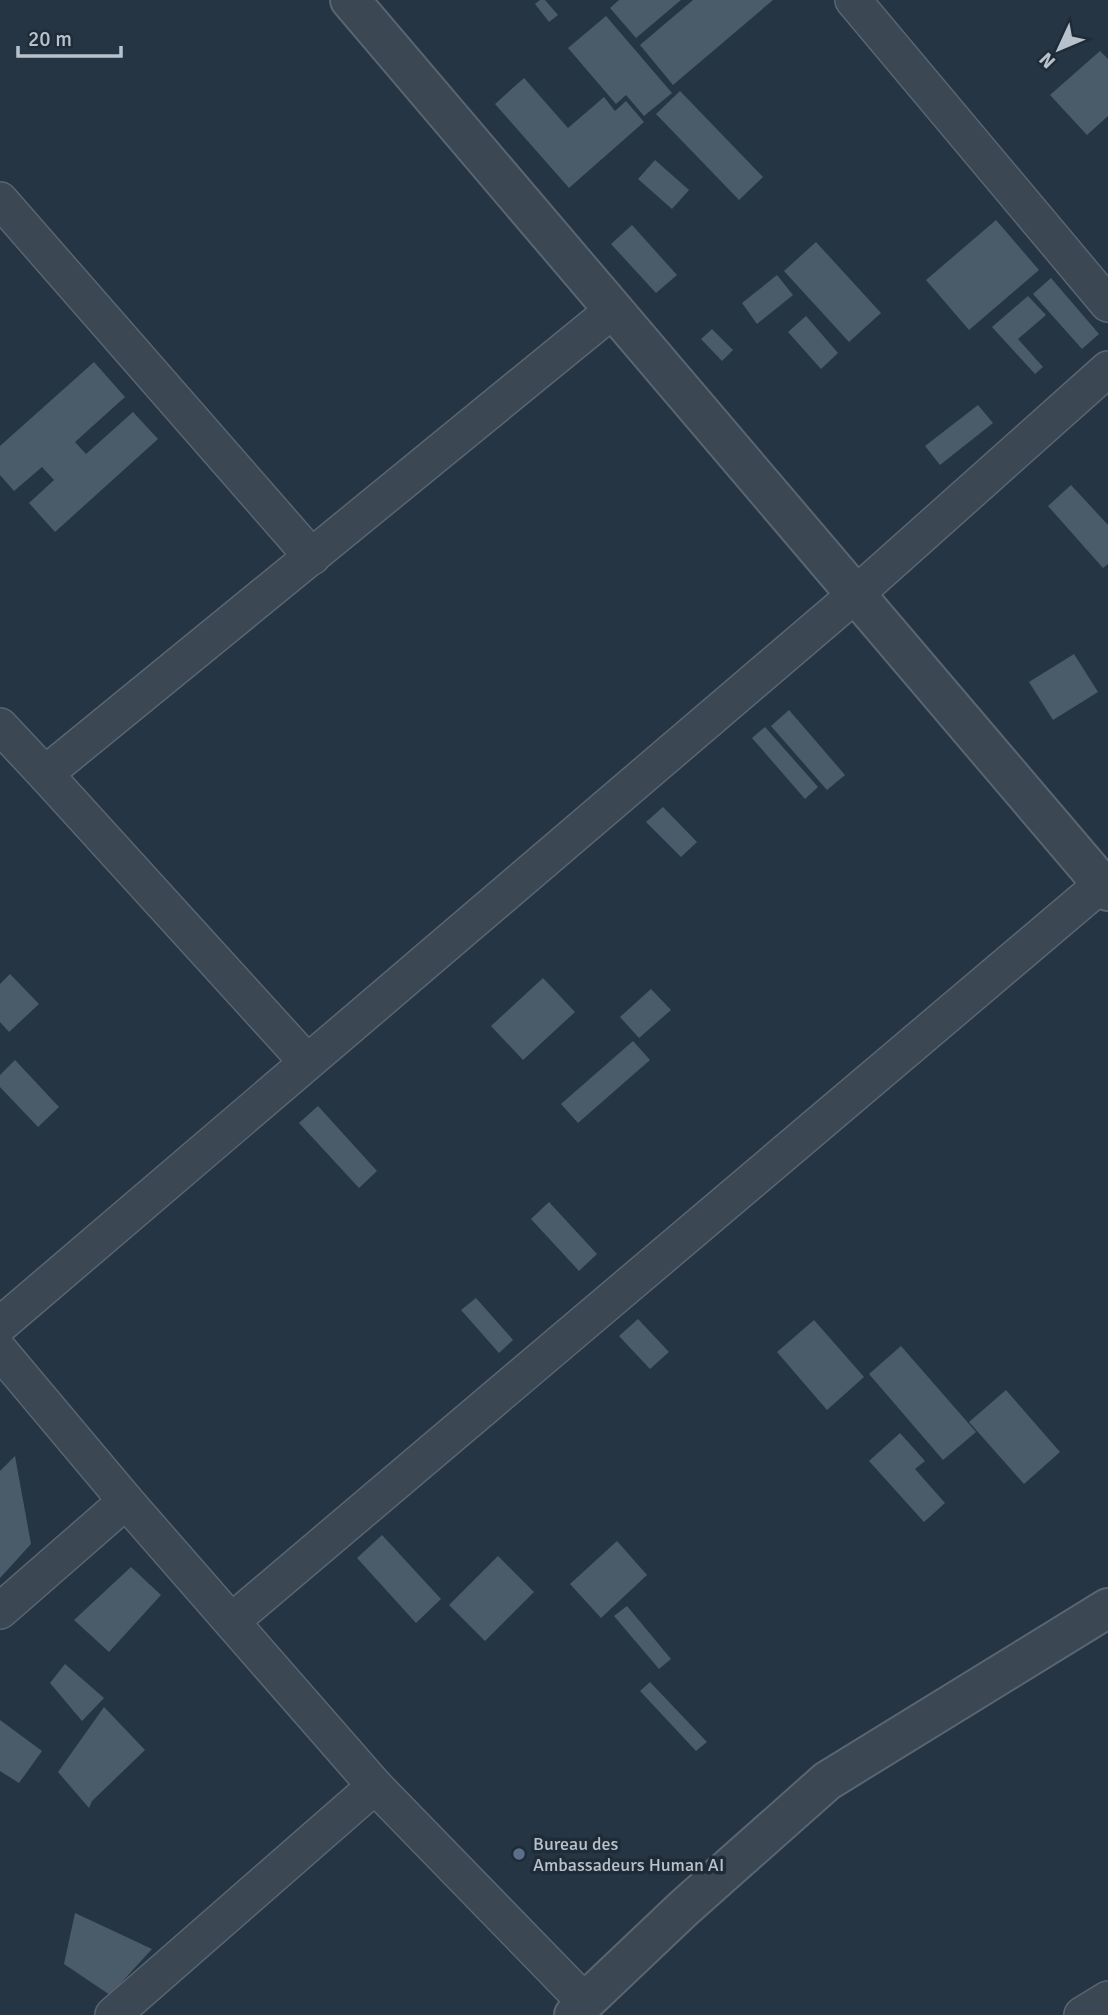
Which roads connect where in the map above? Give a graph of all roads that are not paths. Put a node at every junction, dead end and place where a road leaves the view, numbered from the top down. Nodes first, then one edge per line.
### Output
1 (350, 0) edge
2 (852, 0) edge
3 (0, 200) edge
4 (1108, 304) edge
5 (614, 310) junction
6 (1108, 369) edge
7 (312, 557) junction
8 (856, 594) junction
9 (0, 726) edge
10 (46, 774) junction
11 (1105, 887) edge
12 (307, 1062) junction
13 (0, 1325) edge
14 (0, 1351) edge
15 (127, 1501) junction
16 (1108, 1608) edge
17 (0, 1611) edge
18 (232, 1621) junction
19 (375, 1786) junction
20 (1108, 1999) edge
21 (579, 2008) edge
22 (113, 2015) edge
23 (1082, 2015) edge

1 - 5 street
2 - 4 street
3 - 7 street
5 - 7 street
5 - 8 street
6 - 8 street
7 - 10 street
8 - 11 street
8 - 12 street
9 - 10 street
10 - 12 street
11 - 18 street
12 - 13 street
14 - 15 street
15 - 17 street
15 - 18 street
16 - 21 street
18 - 19 street
19 - 21 street
19 - 22 street
20 - 23 street

